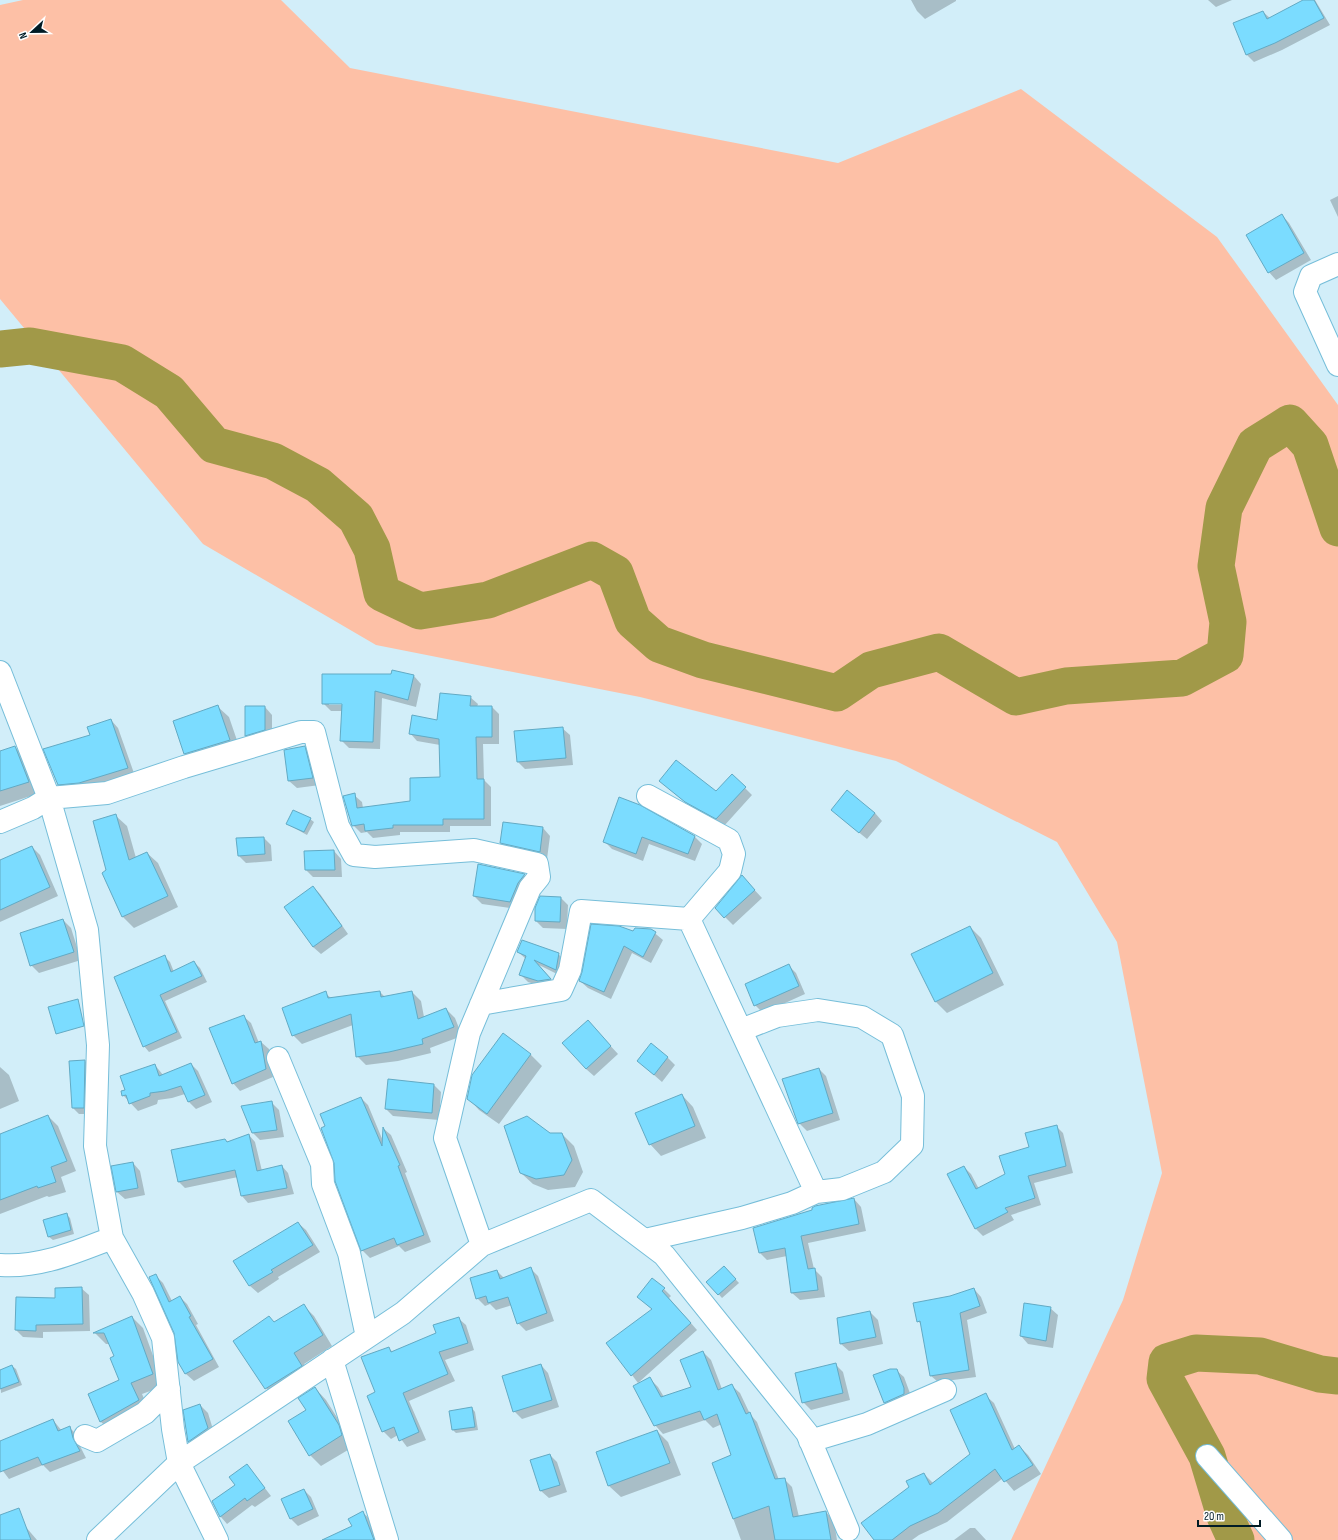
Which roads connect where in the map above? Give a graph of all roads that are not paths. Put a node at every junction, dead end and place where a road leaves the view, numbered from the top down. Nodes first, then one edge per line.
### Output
1 (1338, 264) edge
2 (1338, 365) edge
3 (0, 672) edge
4 (648, 796) dead end
5 (49, 798) junction
6 (0, 822) edge
7 (689, 919) junction
8 (481, 1004) junction
9 (741, 1030) junction
10 (278, 1058) dead end
11 (816, 1192) junction
12 (112, 1238) junction
13 (645, 1240) junction
14 (482, 1245) junction
15 (0, 1265) edge
16 (367, 1337) junction
17 (332, 1360) junction
18 (169, 1389) junction
19 (945, 1390) dead end
20 (85, 1436) dead end
21 (810, 1441) junction
22 (1207, 1456) dead end
23 (179, 1463) junction
24 (848, 1530) dead end
25 (98, 1540) edge
26 (217, 1540) edge
27 (387, 1540) edge
28 (1281, 1540) edge

1 - 2 street
3 - 5 street
4 - 7 street
5 - 6 street
5 - 8 street
5 - 12 street
7 - 8 street
7 - 9 street
8 - 14 street
9 - 11 street
9 - 11 street
10 - 16 street
11 - 13 street
12 - 15 street
12 - 18 street
13 - 14 street
13 - 21 street
14 - 16 street
16 - 17 street
17 - 23 street
17 - 27 street
18 - 20 street
18 - 23 street
19 - 21 street
21 - 24 street
22 - 28 street
23 - 25 street
23 - 26 street

